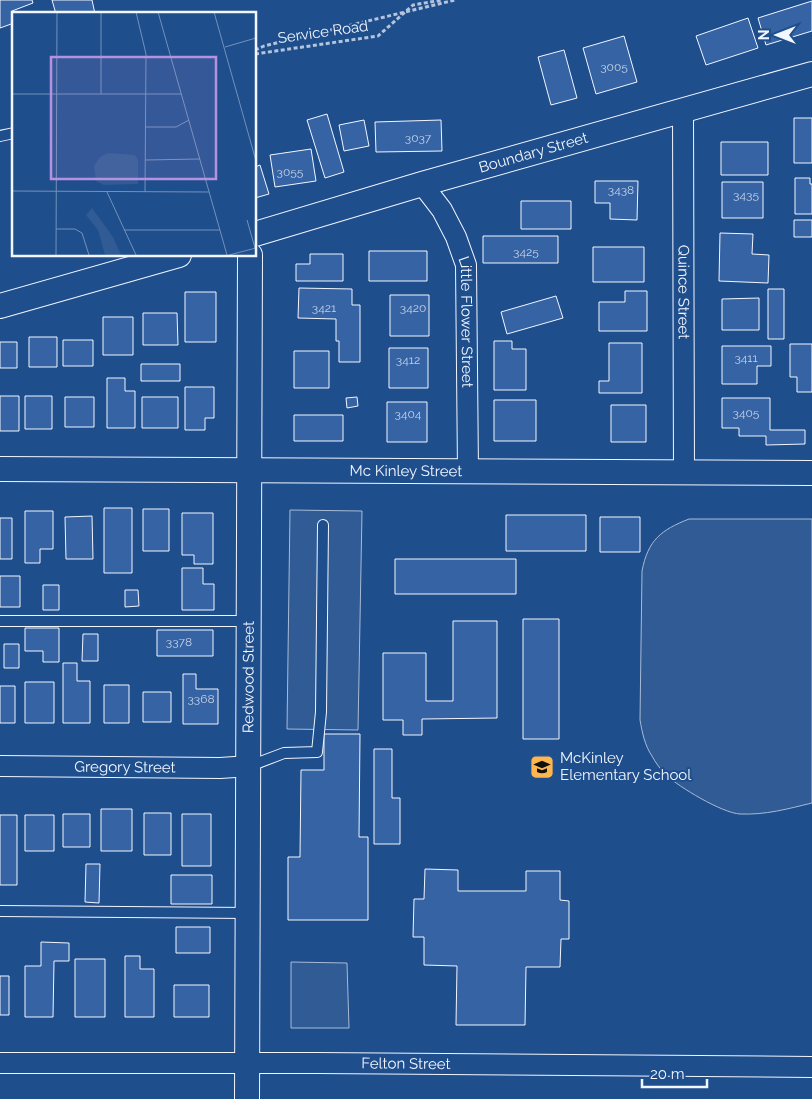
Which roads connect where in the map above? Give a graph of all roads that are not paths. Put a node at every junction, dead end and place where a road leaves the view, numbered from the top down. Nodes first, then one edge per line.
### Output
1 (812, 74) edge
2 (683, 111) junction
3 (422, 184) junction
4 (256, 234) edge
5 (175, 256) edge
6 (250, 256) edge
7 (0, 306) edge
8 (0, 469) edge
9 (250, 470) junction
10 (468, 472) junction
11 (684, 473) junction
12 (812, 473) edge
13 (323, 525) dead end
14 (0, 621) edge
15 (250, 621) junction
16 (0, 766) edge
17 (250, 766) junction
18 (0, 911) edge
19 (249, 913) junction
20 (0, 1063) edge
21 (248, 1064) junction
22 (812, 1067) edge
23 (248, 1099) edge

1 - 2 street, Boundary Street
2 - 3 street, Boundary Street
2 - 11 street, Quince Street
3 - 4 street, Boundary Street
3 - 10 street, Little Flower Street
5 - 7 street
6 - 9 street, Redwood Street
8 - 9 street, Mc Kinley Street
9 - 10 street, Mc Kinley Street
9 - 15 street, Redwood Street
10 - 11 street, Mc Kinley Street
11 - 12 street, Mc Kinley Street
13 - 17 lane
14 - 15 lane
15 - 17 street, Redwood Street
16 - 17 street, Gregory Street
17 - 19 street, Redwood Street
18 - 19 lane
19 - 21 street, Redwood Street
20 - 21 street, Felton Street
21 - 22 street, Felton Street
21 - 23 street, Redwood Street

